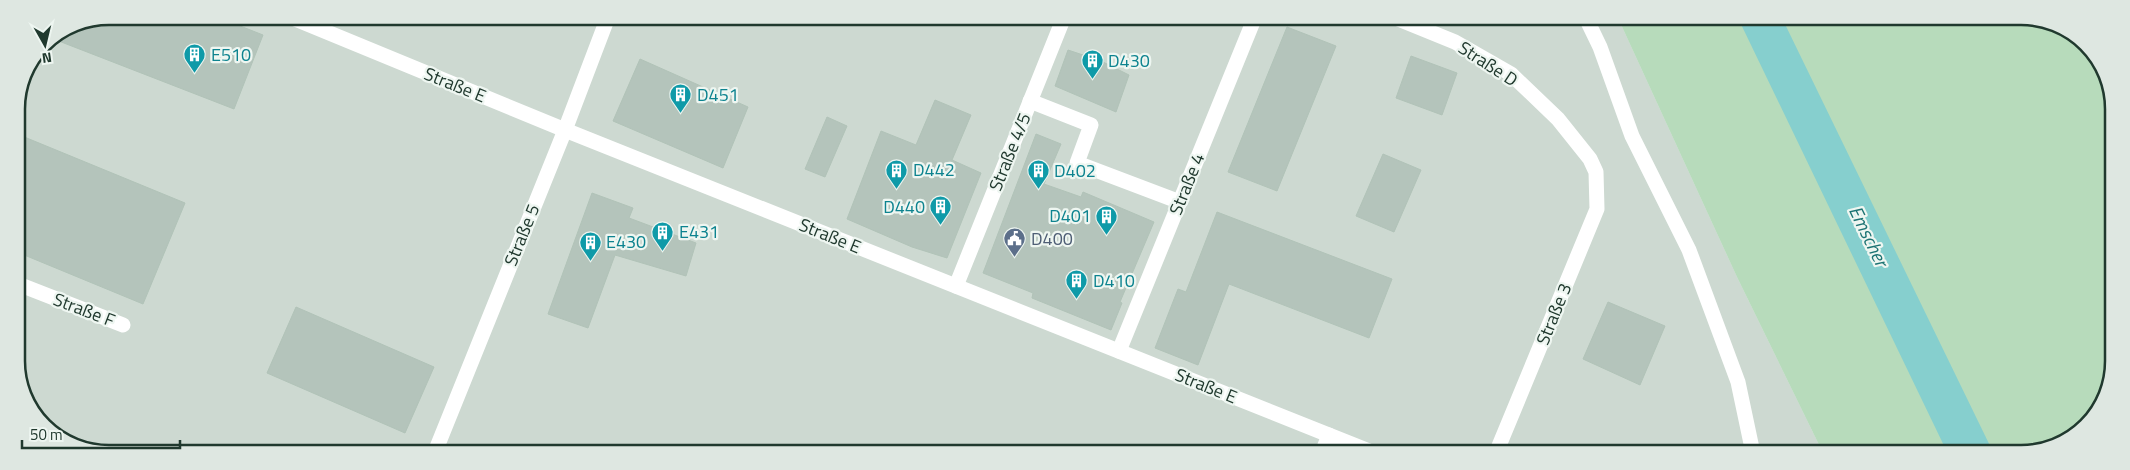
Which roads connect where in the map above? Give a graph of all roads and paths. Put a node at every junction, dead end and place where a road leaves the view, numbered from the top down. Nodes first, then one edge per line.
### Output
1 (310, 25) edge
2 (605, 25) edge
3 (1061, 25) edge
4 (1252, 25) edge
5 (1414, 25) edge
6 (1589, 25) edge
7 (1030, 101) junction
8 (565, 130) junction
9 (1596, 172) joint
10 (1180, 202) junction
11 (956, 286) junction
12 (25, 287) edge
13 (123, 325) dead end
14 (1119, 351) junction
15 (1329, 435) junction
16 (438, 445) edge
17 (1325, 445) edge
18 (1354, 445) edge
19 (1499, 445) edge
20 (1751, 445) edge

1 - 8 lane, Straße E
2 - 8 lane, Straße 5
3 - 7 lane, Straße 4/5
4 - 10 lane, Straße 4
5 - 9 lane, Straße D
6 - 20 lane
7 - 10 lane
7 - 11 lane, Straße 4/5
8 - 11 lane, Straße E
8 - 16 lane, Straße 5
9 - 19 lane, Straße 3
10 - 14 lane, Straße 4
11 - 14 lane, Straße E
12 - 13 lane, Straße F
14 - 15 lane, Straße E
15 - 17 lane
15 - 18 lane, Straße E

